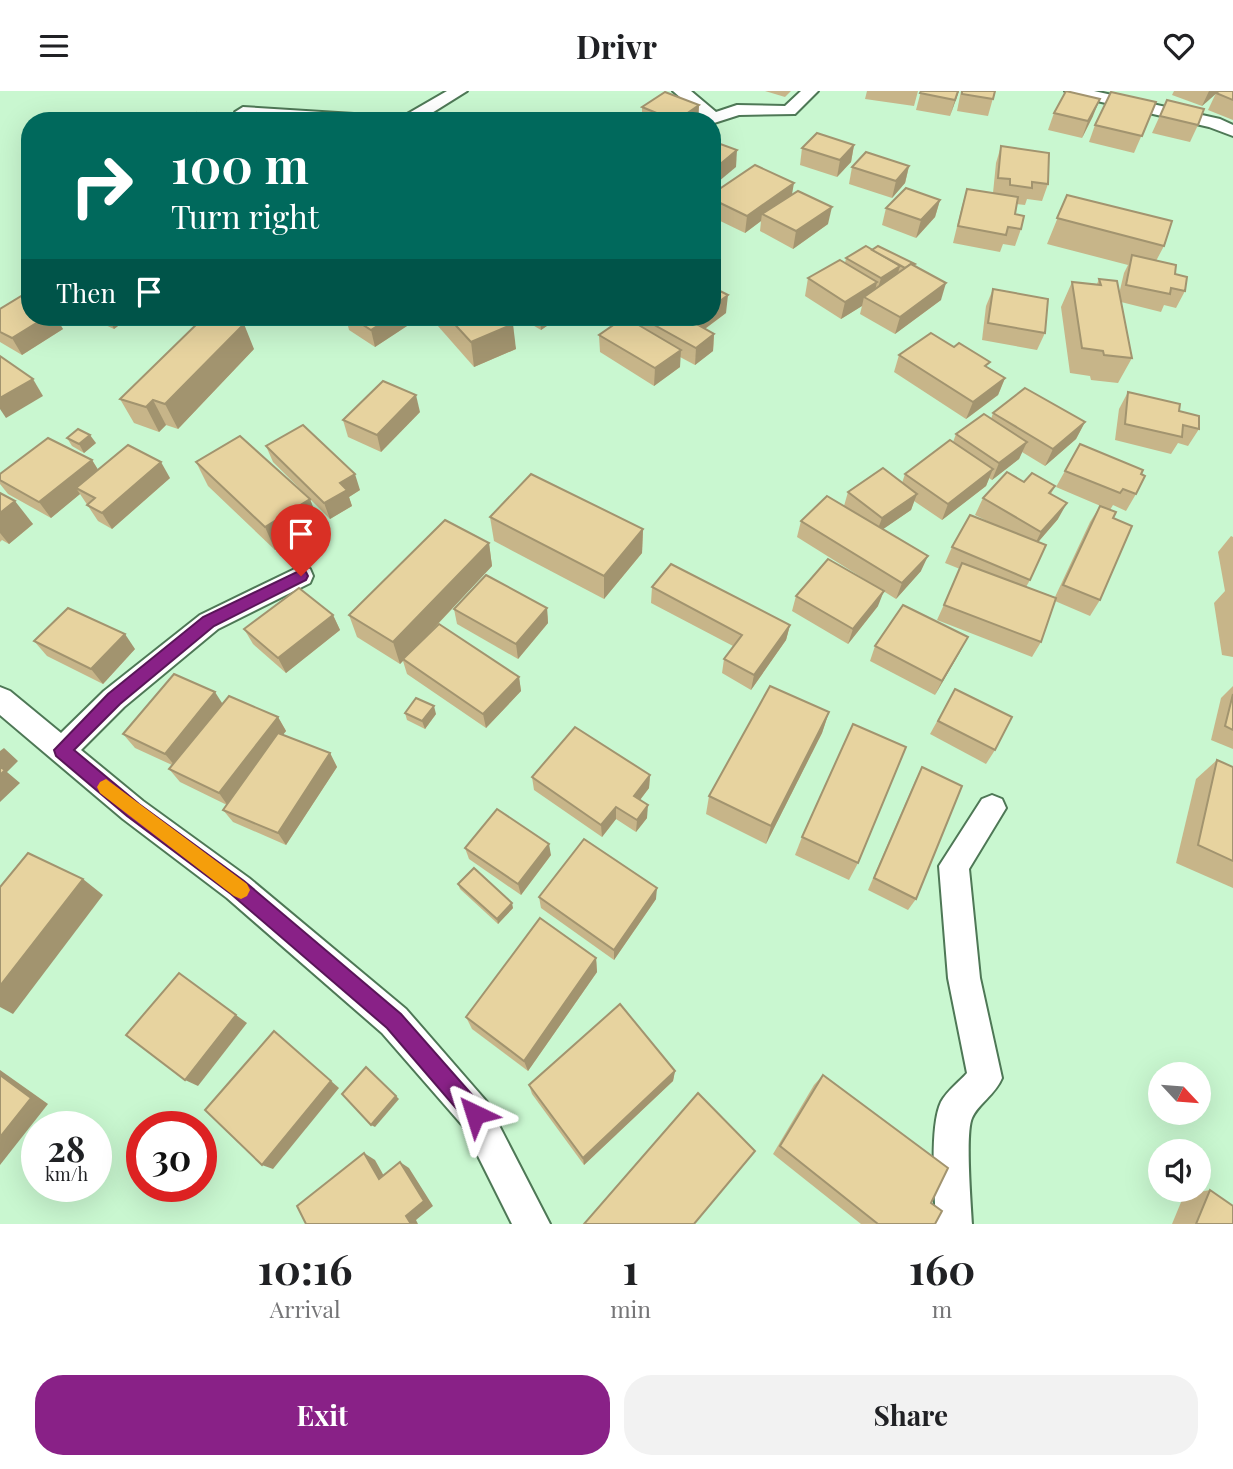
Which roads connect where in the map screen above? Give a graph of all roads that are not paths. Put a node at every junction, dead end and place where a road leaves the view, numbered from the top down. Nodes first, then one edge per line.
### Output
1 (459, 91) edge
2 (681, 91) edge
3 (810, 91) edge
4 (1073, 91) edge
5 (423, 112) edge
6 (707, 112) edge
7 (721, 116) edge
8 (1233, 131) edge
9 (301, 576) dead end
10 (0, 699) edge
11 (62, 750) junction
12 (992, 808) dead end
13 (532, 1224) edge
14 (954, 1224) edge

1 - 5 street
2 - 6 street
3 - 7 street
4 - 8 street
9 - 11 street
10 - 11 street
11 - 13 street
12 - 14 street

